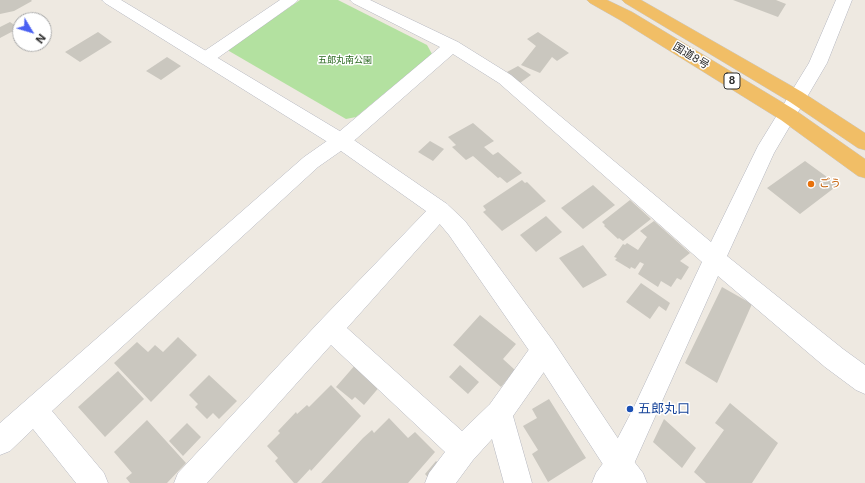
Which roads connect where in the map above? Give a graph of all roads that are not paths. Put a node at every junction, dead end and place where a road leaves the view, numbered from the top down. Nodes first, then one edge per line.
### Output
1 (110, 0) edge
2 (290, 0) edge
3 (358, 0) edge
4 (595, 0) edge
5 (630, 0) edge
6 (844, 0) edge
7 (452, 46) junction
8 (206, 58) junction
9 (796, 97) junction
10 (788, 115) junction
11 (341, 141) junction
12 (865, 142) edge
13 (865, 170) edge
14 (440, 210) junction
15 (715, 258) junction
16 (330, 328) junction
17 (544, 350) junction
18 (865, 381) edge
19 (34, 410) junction
20 (500, 413) junction
21 (0, 441) edge
22 (463, 450) junction
23 (619, 477) edge
24 (94, 483) edge
25 (188, 483) edge
26 (439, 483) edge
27 (518, 483) edge

1 - 8 street
2 - 8 street
3 - 7 street
4 - 10 highway, 国道8号 / 8
5 - 9 highway, 国道8号 / 8
6 - 9 street
7 - 11 street
7 - 15 street
8 - 11 street
9 - 10 street
9 - 12 highway, 国道8号 / 8
10 - 13 highway, 国道8号 / 8
10 - 15 street
11 - 14 street
11 - 19 street
14 - 16 street
14 - 17 street
15 - 18 street
15 - 23 street
16 - 22 street
16 - 25 street
17 - 20 street
17 - 23 street
19 - 21 street
19 - 24 street
20 - 22 street
20 - 27 street
22 - 26 street

